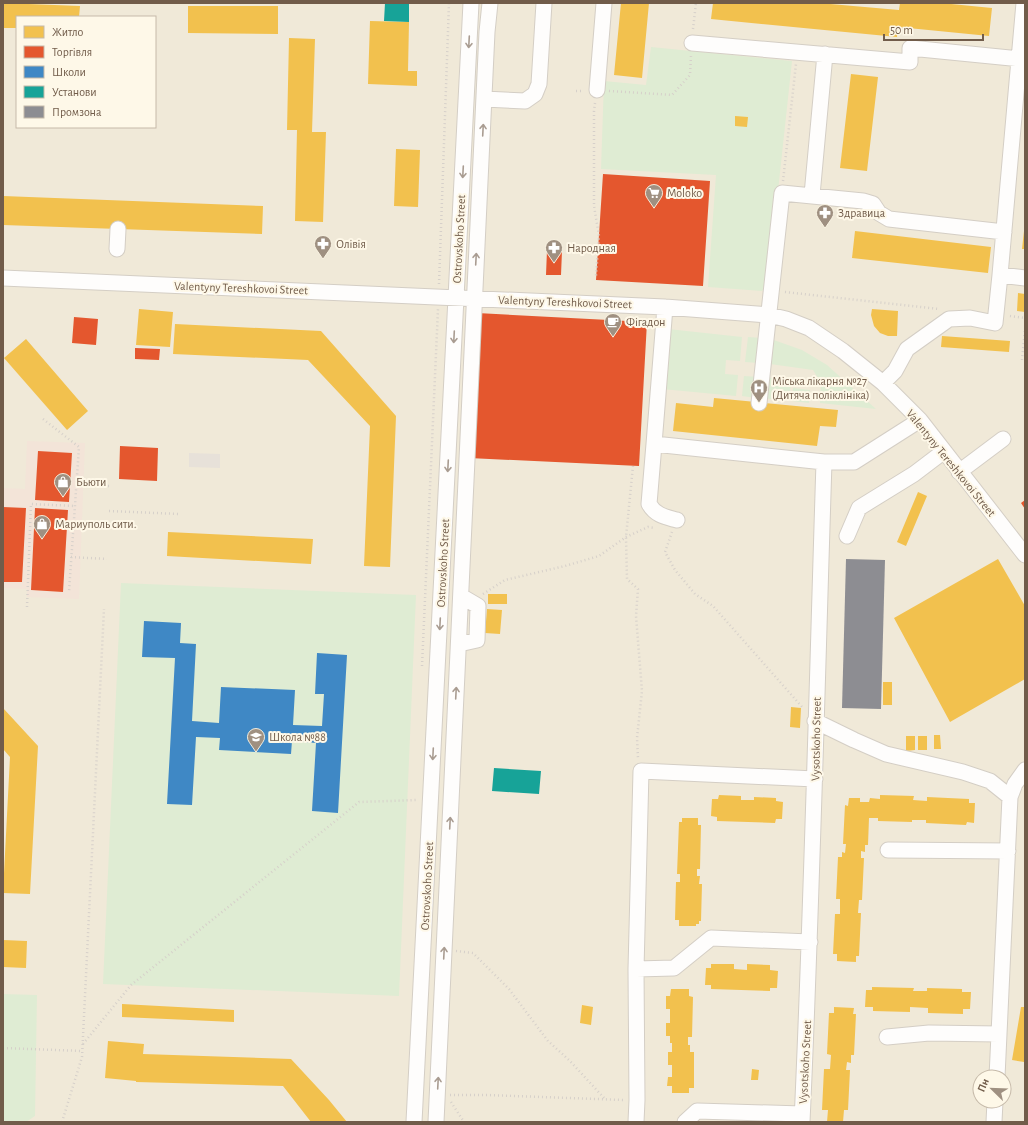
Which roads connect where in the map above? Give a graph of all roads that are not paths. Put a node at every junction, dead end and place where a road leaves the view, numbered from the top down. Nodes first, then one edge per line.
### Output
1 (471, 3) edge
2 (490, 3) edge
3 (544, 3) edge
4 (604, 3) edge
5 (1024, 3) edge
6 (692, 43) road end
7 (825, 54) junction
8 (1020, 59) junction
9 (597, 90) road end
10 (484, 99) junction
11 (812, 195) junction
12 (118, 229) dead end
13 (1004, 232) junction
14 (117, 249) dead end
15 (1000, 275) junction
16 (3, 278) edge
17 (1025, 278) edge
18 (456, 298) junction
19 (475, 298) junction
20 (665, 307) junction
21 (769, 315) junction
22 (882, 383) junction
23 (759, 403) dead end
24 (920, 420) junction
25 (1003, 439) dead end
26 (654, 444) junction
27 (943, 452) junction
28 (824, 462) junction
29 (959, 472) junction
30 (672, 524) road end
31 (846, 536) dead end
32 (1025, 555) edge
33 (815, 721) junction
34 (1025, 770) edge
35 (815, 779) junction
36 (1010, 797) junction
37 (888, 850) dead end
38 (1008, 851) junction
39 (810, 942) junction
40 (636, 969) junction
41 (999, 1034) junction
42 (887, 1037) dead end
43 (997, 1069) edge
44 (995, 1109) edge
45 (802, 1118) edge
46 (414, 1122) edge
47 (436, 1122) edge
48 (636, 1122) edge
49 (685, 1122) edge
50 (994, 1122) edge

1 -> 18 street, Ostrovskoho Street
2 - 10 street, Ostrovskoho Street
3 - 10 street
4 - 9 street
5 - 8 street
6 - 7 street
7 - 8 street
7 - 11 street
8 - 13 street
19 -> 10 street, Ostrovskoho Street
11 - 13 street
11 - 21 street
12 - 14 street
13 - 15 street
15 - 17 street
15 - 22 street
16 - 18 street, Valentyny Tereshkovoi Street
18 - 19 street, Valentyny Tereshkovoi Street
18 -> 46 street, Ostrovskoho Street
19 - 20 street, Valentyny Tereshkovoi Street
47 -> 19 street, Ostrovskoho Street
20 - 21 street, Valentyny Tereshkovoi Street
20 - 26 street
21 - 22 street, Valentyny Tereshkovoi Street
21 - 23 street
22 - 24 street, Valentyny Tereshkovoi Street
24 - 27 street, Valentyny Tereshkovoi Street
24 - 28 street
25 - 29 street
26 - 28 street
26 - 30 street
27 - 29 street, Valentyny Tereshkovoi Street
27 - 31 street
28 - 33 street, Vysotskoho Street
29 - 32 street, Valentyny Tereshkovoi Street
33 - 35 street, Vysotskoho Street
33 - 36 street
34 - 36 street
35 - 39 street, Vysotskoho Street
35 - 40 street
36 - 38 street
37 - 38 street
38 - 41 street
39 - 40 street
39 - 45 street, Vysotskoho Street
40 - 48 street
41 - 42 street
41 - 43 street
44 - 50 street
45 - 49 street

